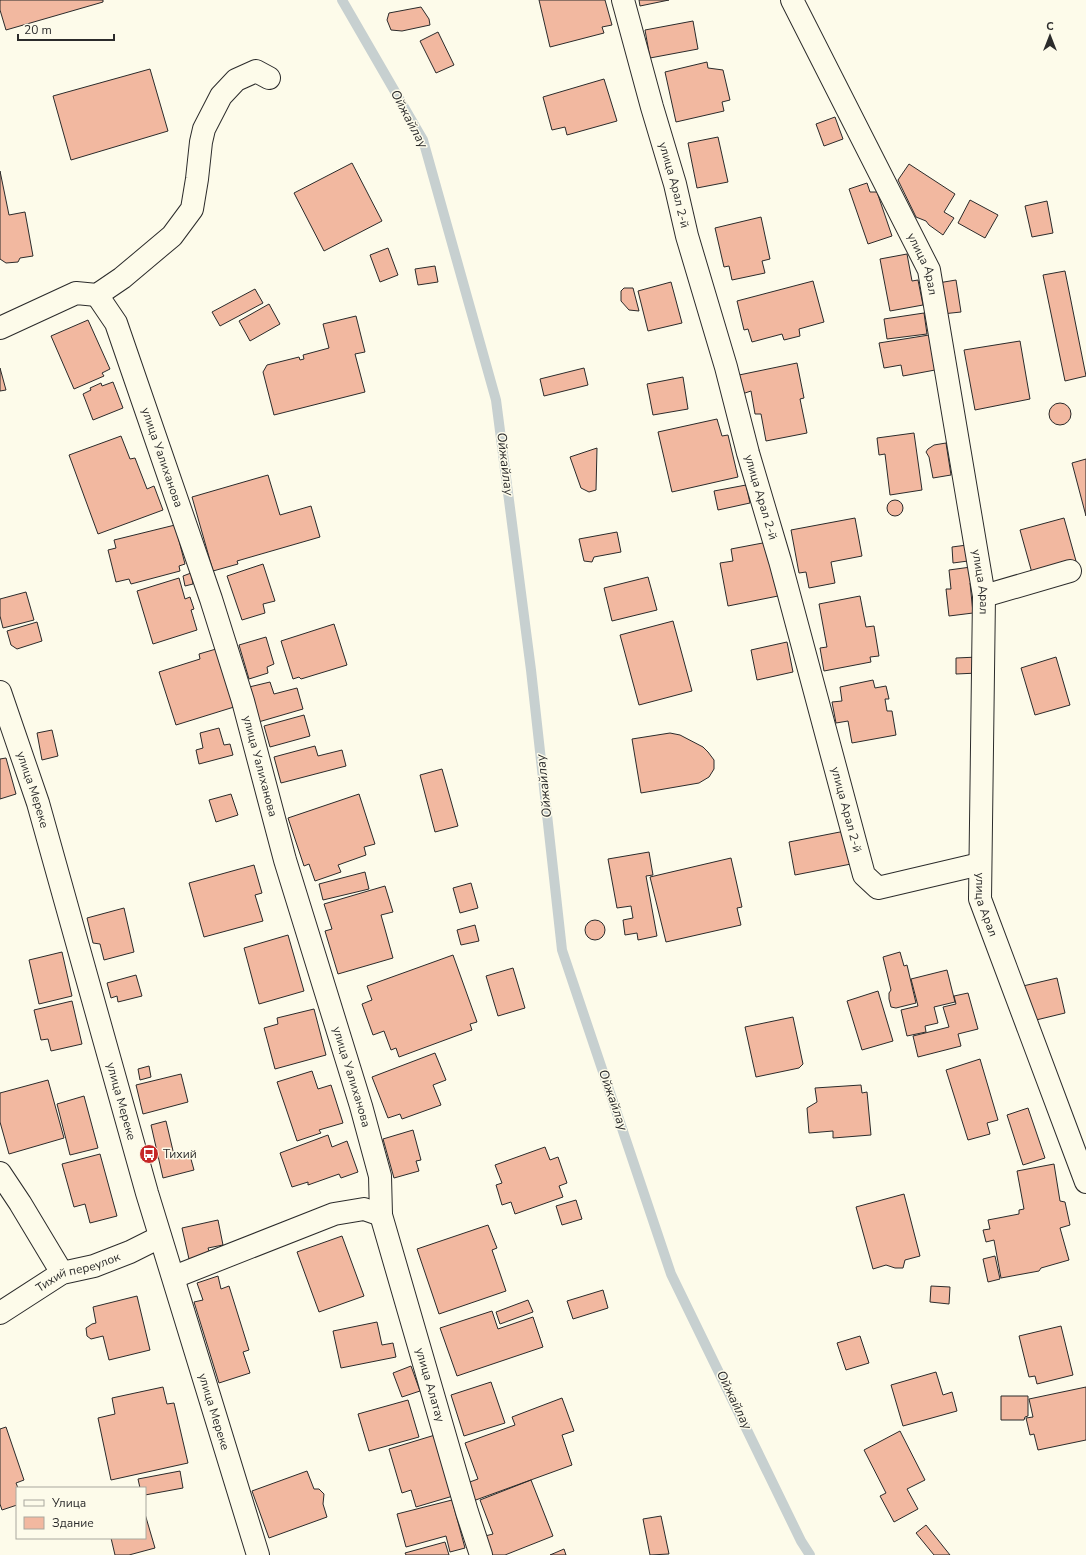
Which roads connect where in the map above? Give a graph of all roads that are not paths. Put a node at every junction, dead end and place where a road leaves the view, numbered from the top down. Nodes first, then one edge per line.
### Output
1 (623, 0) edge
2 (792, 0) edge
3 (269, 78) dead end
4 (97, 295) junction
5 (0, 328) edge
6 (1070, 571) dead end
7 (984, 596) junction
8 (0, 692) edge
9 (980, 864) junction
10 (0, 1173) edge
11 (1086, 1182) edge
12 (381, 1215) junction
13 (160, 1237) junction
14 (62, 1273) junction
15 (174, 1277) junction
16 (0, 1313) edge
17 (258, 1555) edge
18 (481, 1555) edge

1 - 9 street, улица Арал 2-й
2 - 7 street, улица Арал
3 - 4 street
4 - 5 street
4 - 12 street, улица Уалиханова
6 - 7 street
7 - 9 street, улица Арал
8 - 13 street, улица Мереке
9 - 11 street, улица Арал
10 - 14 street
12 - 15 street
12 - 18 street, улица Алатау
13 - 14 street, Тихий переулок
13 - 15 street, улица Мереке
14 - 16 street, Тихий переулок
15 - 17 street, улица Мереке

